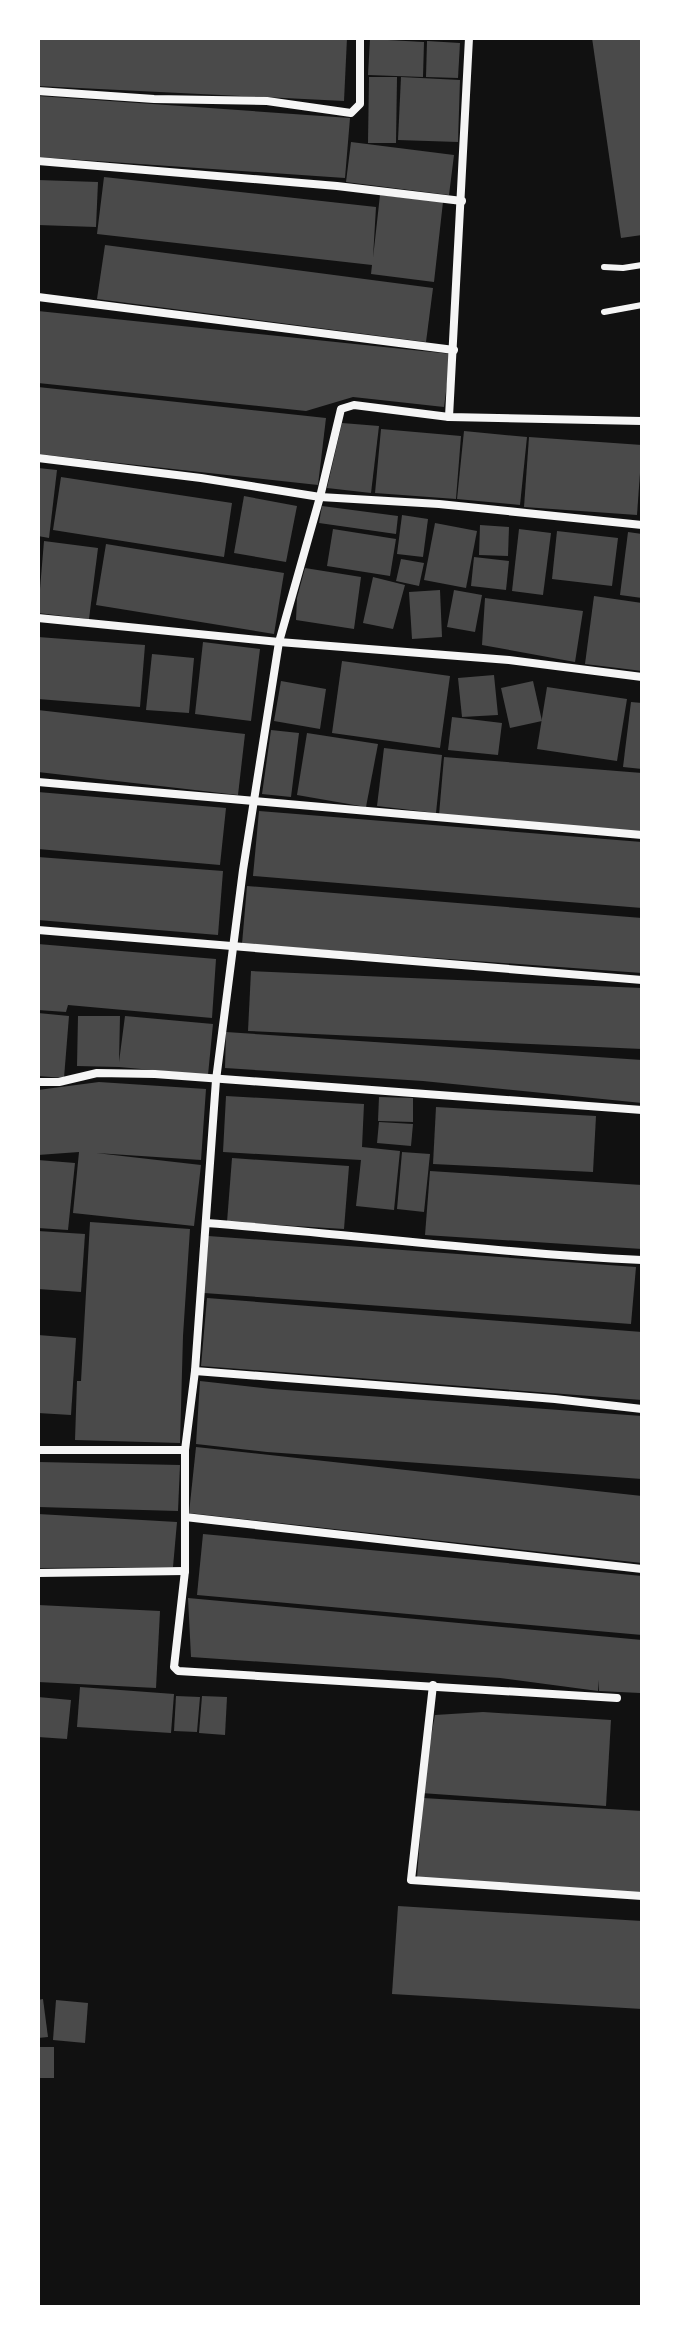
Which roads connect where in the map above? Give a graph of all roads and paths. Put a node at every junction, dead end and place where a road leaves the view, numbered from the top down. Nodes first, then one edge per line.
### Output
1 (360, 38) edge
2 (469, 38) edge
3 (38, 91) edge
4 (38, 161) edge
5 (462, 201) junction
6 (642, 265) edge
7 (604, 267) dead end
8 (38, 297) edge
9 (642, 305) edge
10 (604, 312) dead end
11 (454, 350) junction
12 (449, 417) junction
13 (642, 421) edge
14 (38, 458) edge
15 (320, 497) junction
16 (642, 525) edge
17 (38, 618) edge
18 (279, 642) junction
19 (642, 677) edge
20 (38, 782) edge
21 (252, 802) junction
22 (642, 835) edge
23 (38, 930) edge
24 (233, 947) junction
25 (642, 980) edge
26 (216, 1080) junction
27 (38, 1082) edge
28 (642, 1110) edge
29 (206, 1223) junction
30 (642, 1260) edge
31 (195, 1371) junction
32 (642, 1409) edge
33 (38, 1450) edge
34 (185, 1450) junction
35 (185, 1517) junction
36 (642, 1569) edge
37 (185, 1571) junction
38 (38, 1573) edge
39 (433, 1685) junction
40 (617, 1698) dead end
41 (642, 1896) edge

1 - 3 street
2 - 5 street
4 - 5 street
5 - 11 street
6 - 7 lane
8 - 11 street
9 - 10 lane
11 - 12 street
12 - 13 street
12 - 15 street
14 - 15 street
15 - 16 street
15 - 18 street
17 - 18 street
18 - 19 street
18 - 21 street
20 - 21 street
21 - 22 street
21 - 24 street
23 - 24 street
24 - 25 street
24 - 26 street
26 - 27 street
26 - 28 street
26 - 29 street
29 - 30 street
29 - 31 street
31 - 32 street
31 - 34 street
33 - 34 street
34 - 35 street
35 - 36 street
35 - 37 street
37 - 38 street
37 - 39 street
39 - 40 street
39 - 41 street

